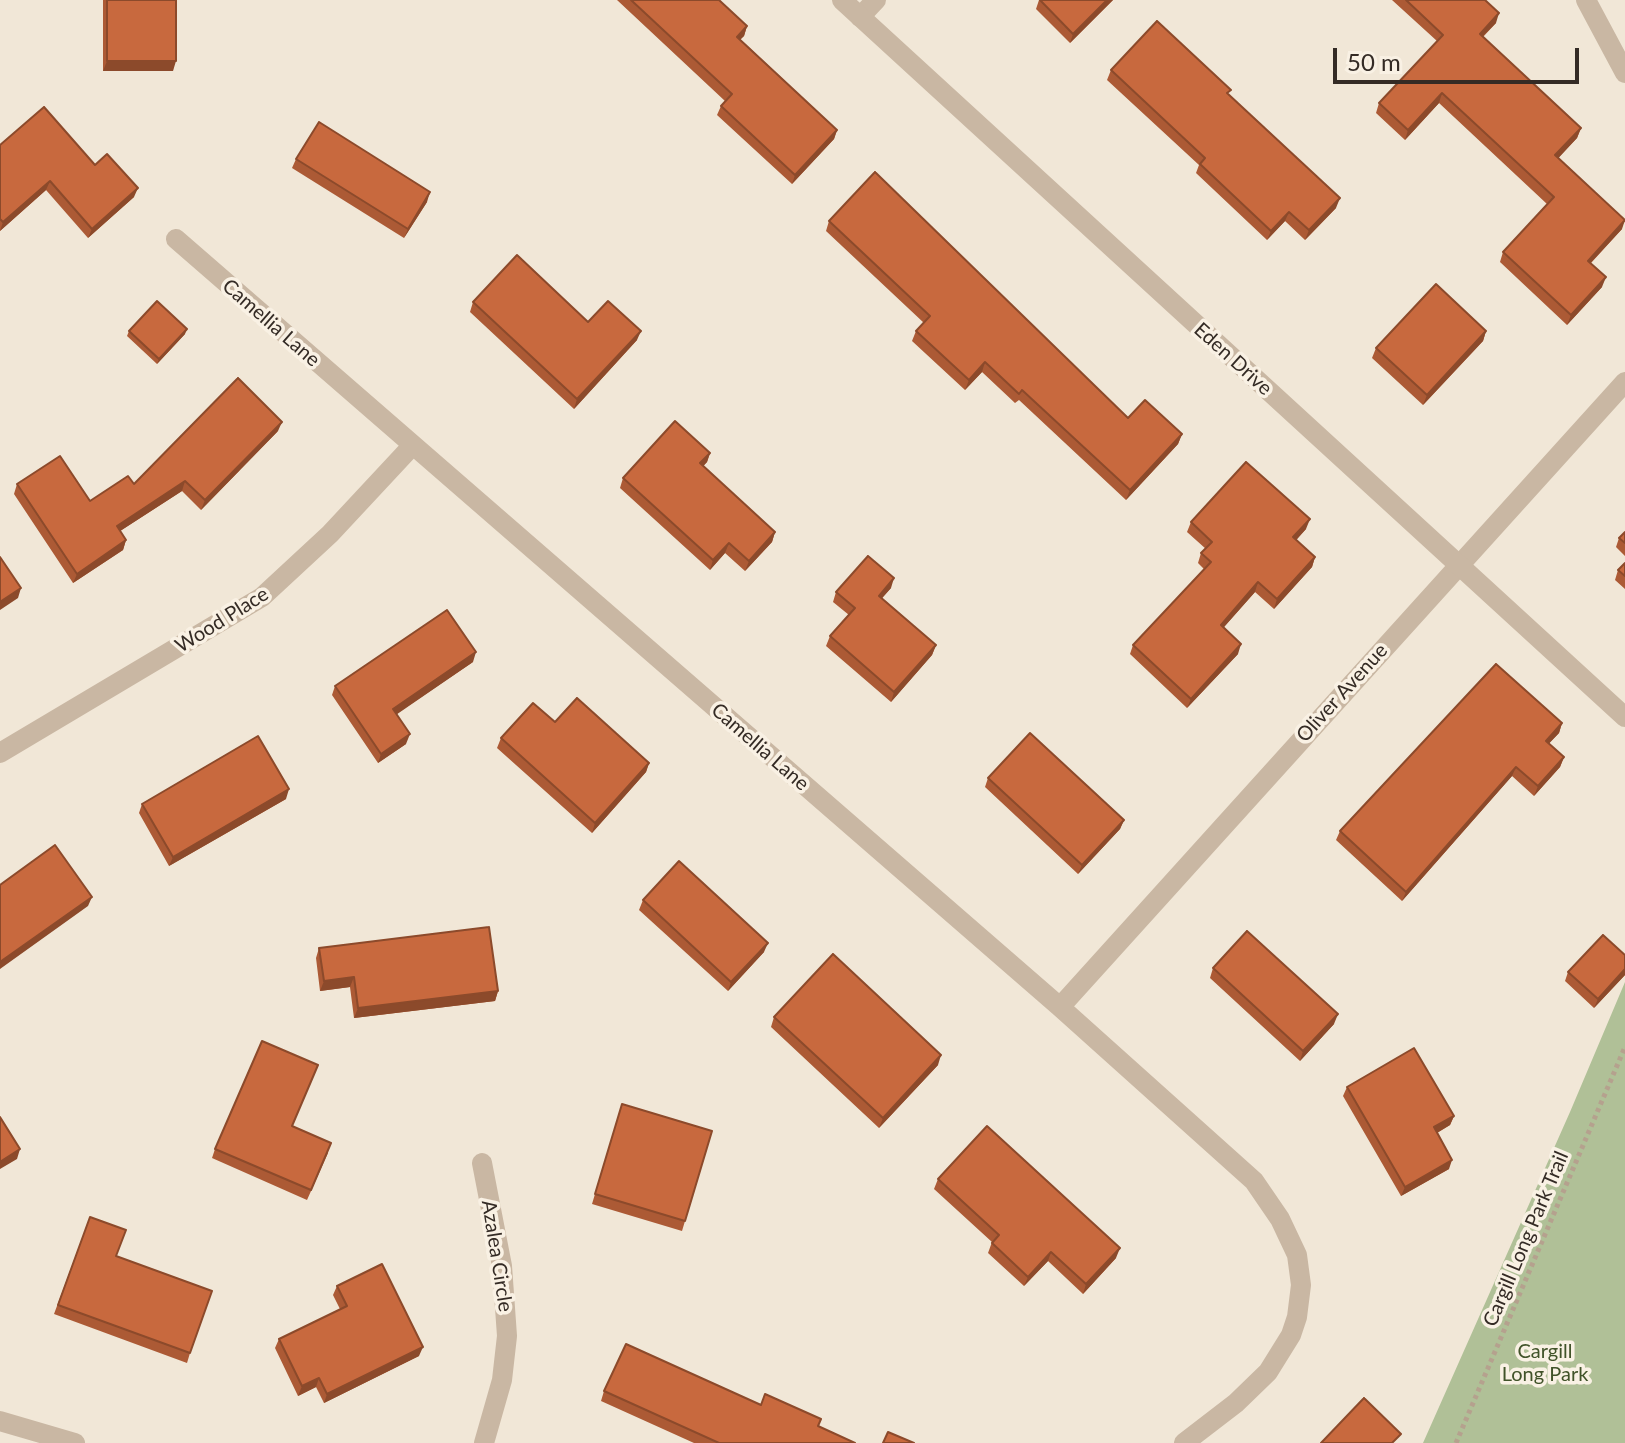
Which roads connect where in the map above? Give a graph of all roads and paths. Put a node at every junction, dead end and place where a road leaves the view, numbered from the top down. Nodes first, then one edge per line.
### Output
1 (842, 0) edge
2 (876, 0) edge
3 (1586, 0) edge
4 (860, 17) junction
5 (1625, 73) edge
6 (176, 239) dead end
7 (1625, 382) edge
8 (412, 446) junction
9 (1458, 564) junction
10 (1625, 717) edge
11 (0, 753) edge
12 (1060, 1007) junction
13 (1625, 1047) edge
14 (482, 1163) dead end
15 (0, 1421) edge
16 (75, 1443) edge
17 (484, 1443) edge
18 (1184, 1443) edge
19 (1456, 1443) edge

1 - 4 street, Eden Drive
2 - 4 street
3 - 5 street
4 - 9 street, Eden Drive
6 - 8 street, Camellia Lane
7 - 9 street, Oliver Avenue
8 - 11 street, Wood Place
8 - 12 street, Camellia Lane
9 - 10 street, Eden Drive
9 - 12 street, Oliver Avenue
12 - 18 street, Camellia Lane
13 - 19 path, Cargill Long Park Trail
14 - 17 street, Azalea Circle
15 - 16 street

